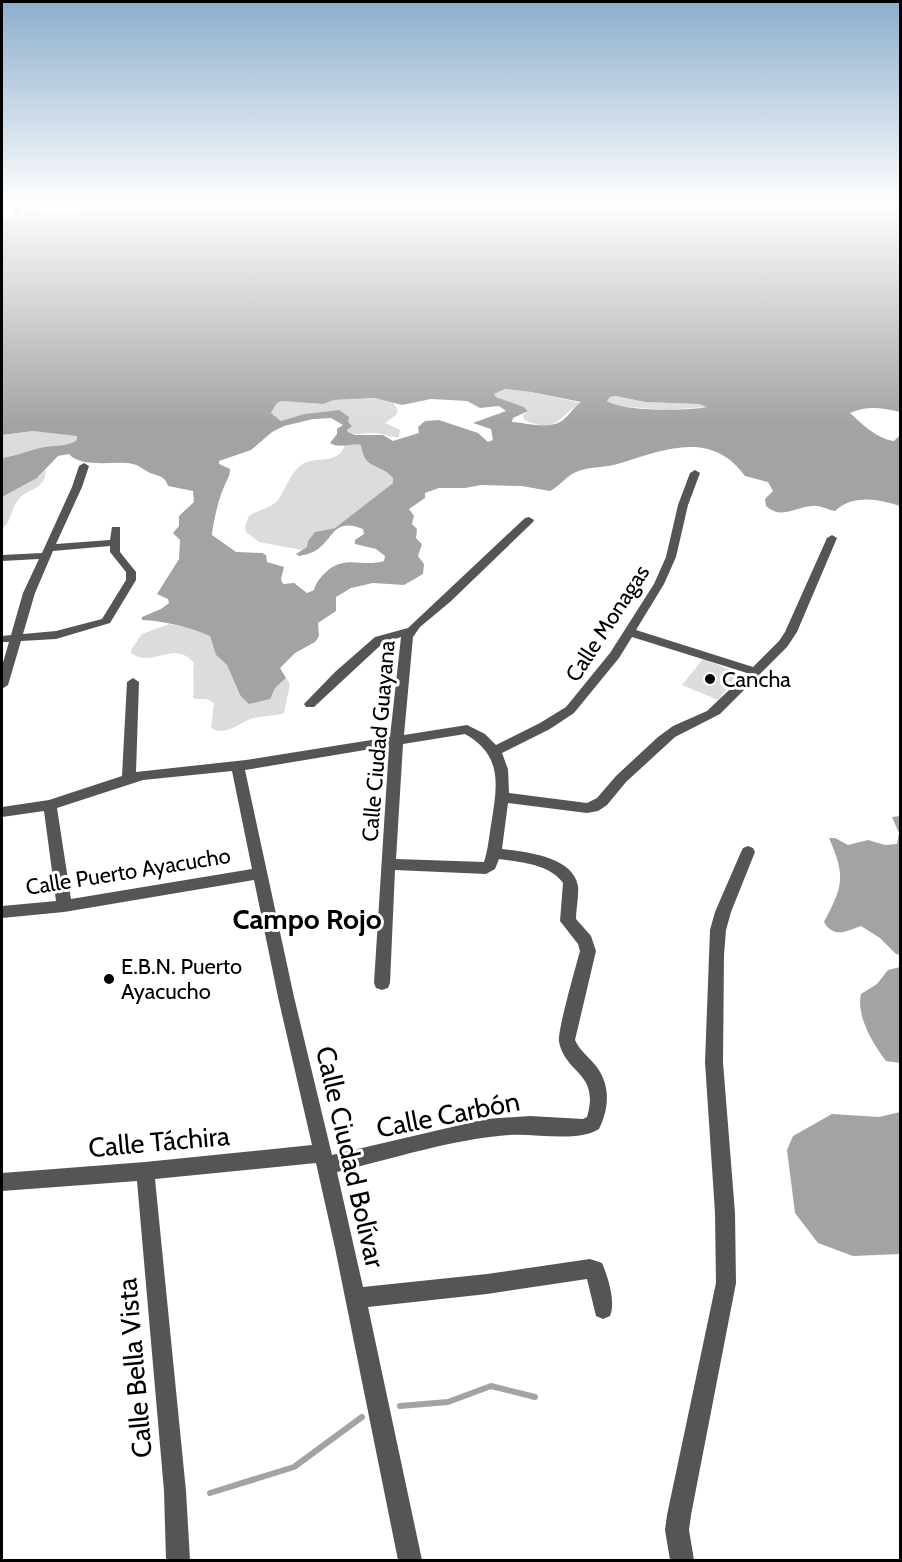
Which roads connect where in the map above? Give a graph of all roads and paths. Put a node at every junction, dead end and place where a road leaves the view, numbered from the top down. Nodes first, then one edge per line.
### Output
1 (84, 466) dead end
2 (695, 473) dead end
3 (529, 520) dead end
4 (116, 529) dead end
5 (832, 538) dead end
6 (114, 543) junction
7 (46, 552) junction
8 (2, 558) edge
9 (411, 631) junction
10 (630, 632) junction
11 (16, 638) junction
12 (2, 639) edge
13 (755, 672) junction
14 (133, 682) dead end
15 (2, 684) edge
16 (310, 704) dead end
17 (397, 740) junction
18 (495, 752) junction
19 (238, 766) junction
20 (129, 778) junction
21 (503, 797) junction
22 (50, 805) junction
23 (2, 812) edge
24 (748, 852) dead end
25 (494, 853) junction
26 (388, 864) junction
27 (261, 873) junction
28 (64, 906) junction
29 (2, 912) edge
30 (382, 983) dead end
31 (323, 1160) junction
32 (146, 1171) junction
33 (2, 1182) edge
34 (355, 1298) junction
35 (603, 1309) dead end
36 (178, 1560) edge
37 (410, 1560) edge
38 (682, 1560) edge

1 - 7 street
2 - 10 street, Calle Monagas
3 - 9 street, Calle Ciudad Guayana
4 - 6 street
5 - 13 street
6 - 7 street
6 - 11 street
7 - 8 street
7 - 11 street
9 - 16 street
9 - 17 street, Calle Ciudad Guayana
10 - 13 street
10 - 18 street, Calle Monagas
11 - 12 street
11 - 15 street
13 - 21 street
14 - 20 street
17 - 18 street
17 - 19 street
17 - 26 street, Calle Ciudad Guayana
18 - 21 street
19 - 20 street
19 - 27 street, Calle Ciudad Bolívar
20 - 22 street
21 - 25 street
22 - 23 street
22 - 28 street
24 - 38 street
25 - 26 street
25 - 31 street, Calle Carbón
26 - 30 street, Calle Ciudad Guayana
27 - 28 street, Calle Puerto Ayacucho
27 - 31 street, Calle Ciudad Bolívar
28 - 29 street, Calle Puerto Ayacucho
31 - 32 street, Calle Táchira
31 - 34 street, Calle Ciudad Bolívar
32 - 33 street, Calle Táchira
32 - 36 street, Calle Bella Vista
34 - 35 street
34 - 37 street, Calle Ciudad Bolívar

